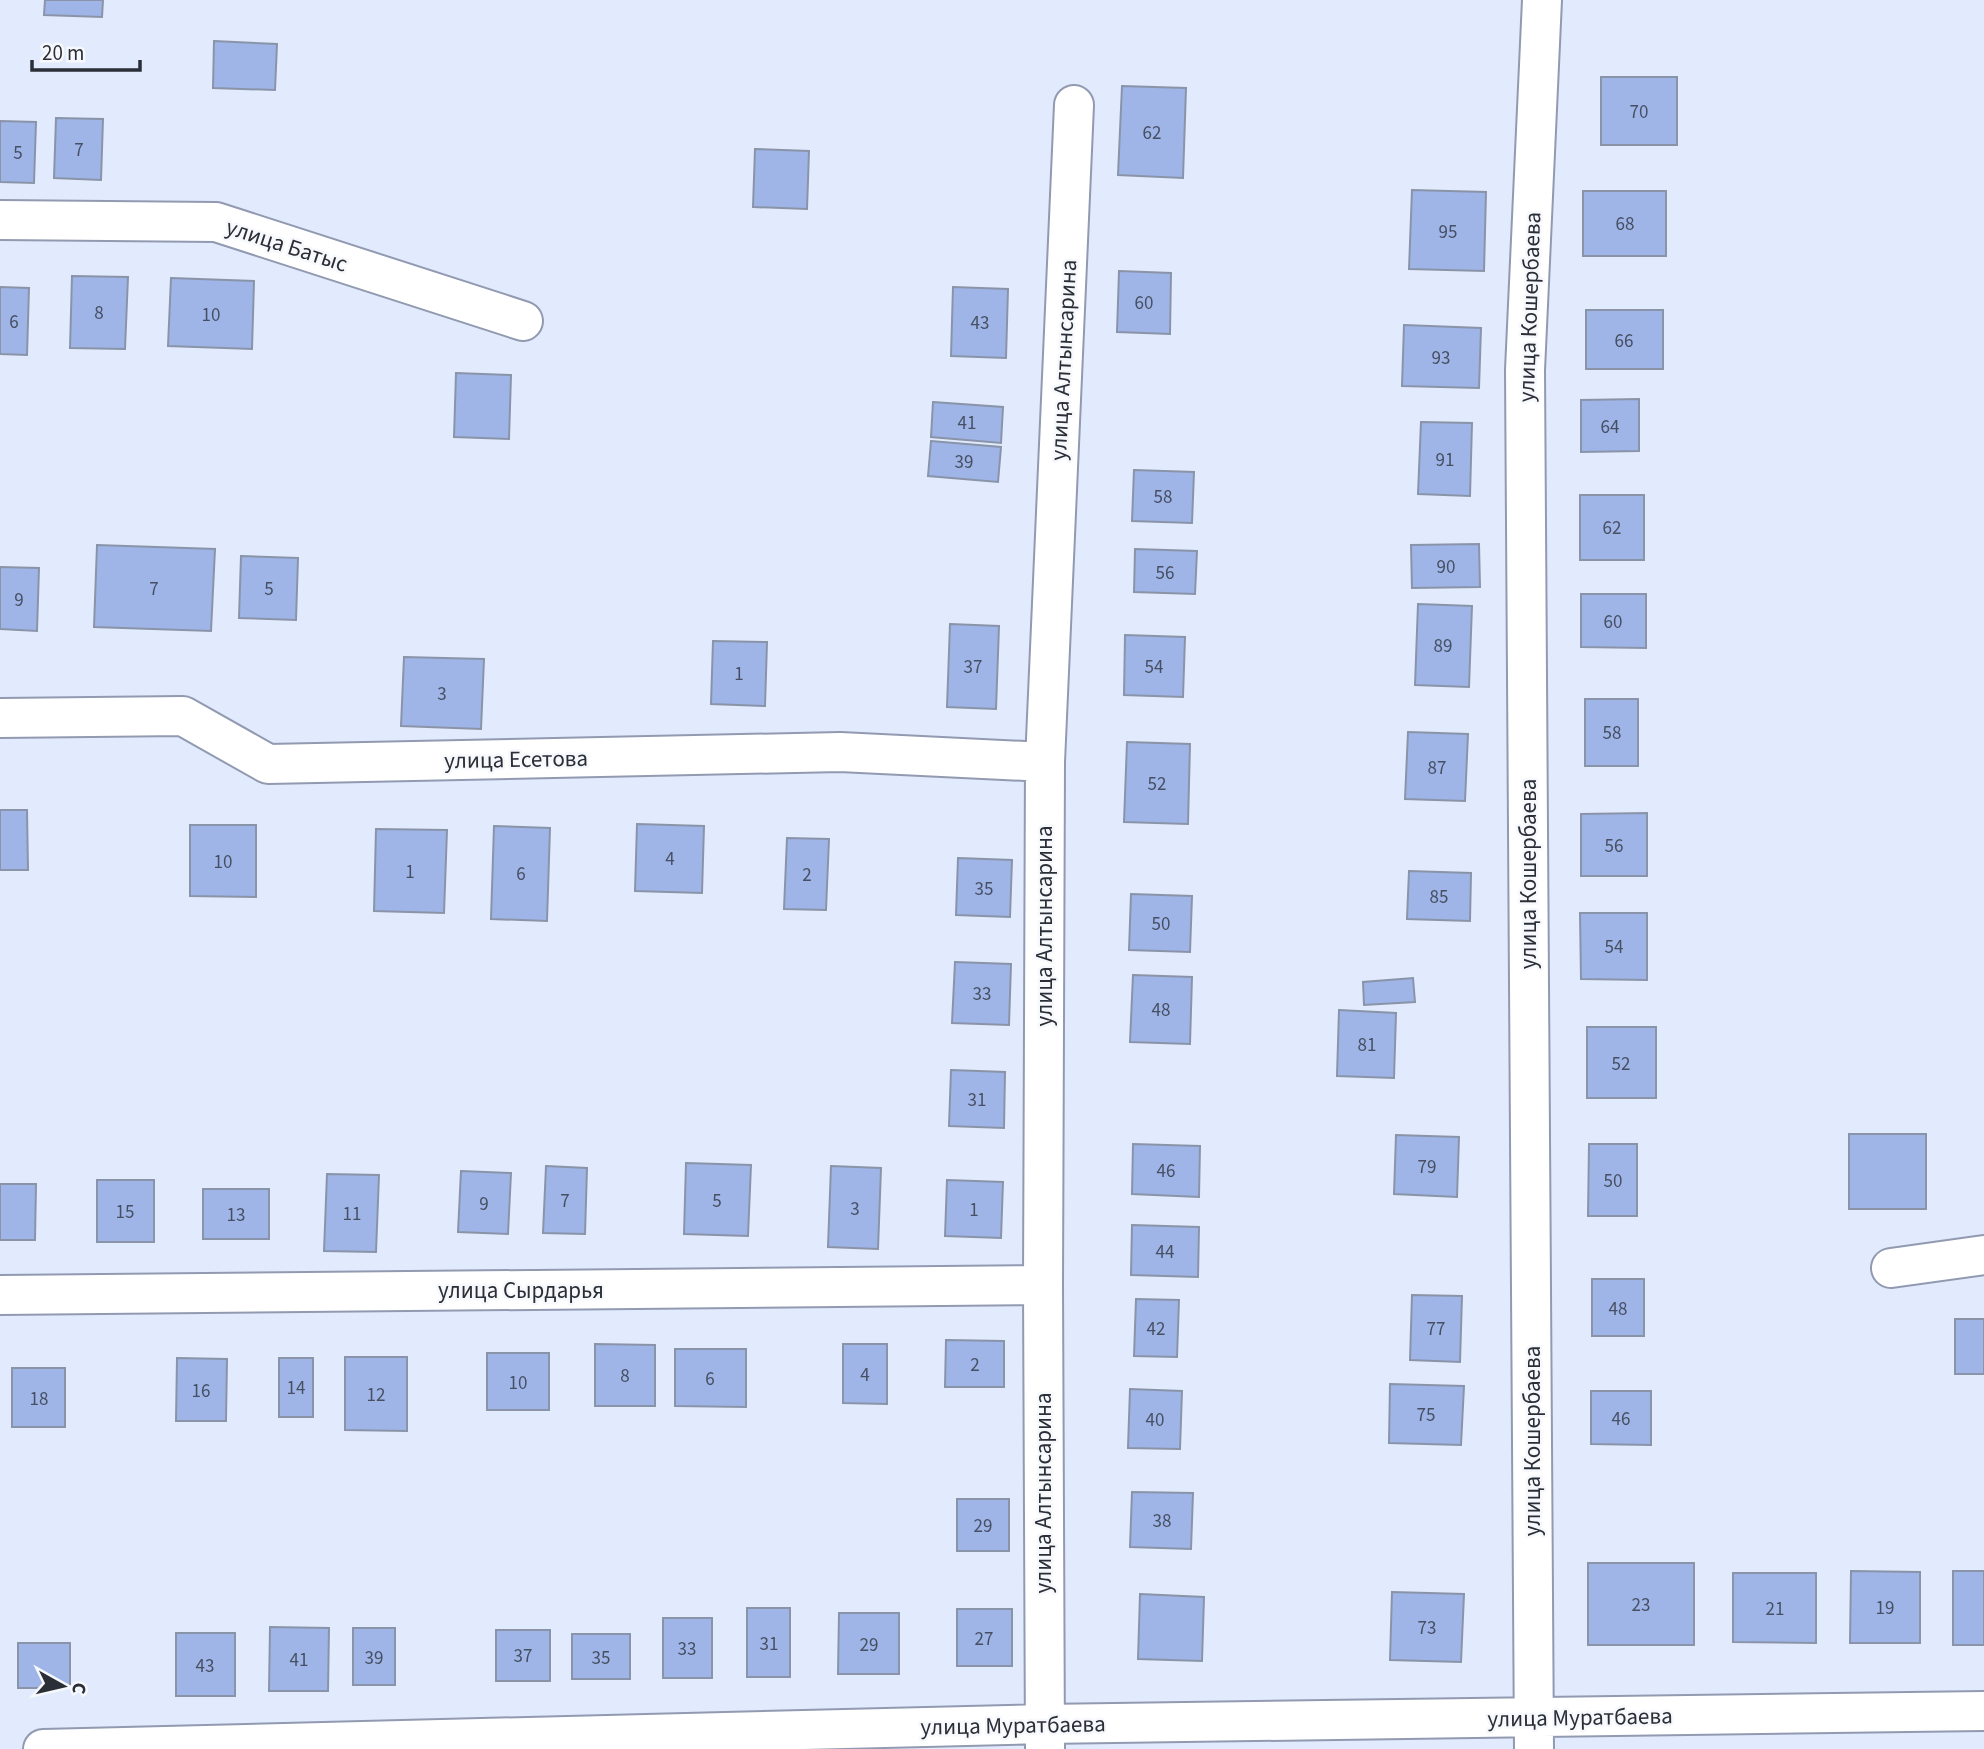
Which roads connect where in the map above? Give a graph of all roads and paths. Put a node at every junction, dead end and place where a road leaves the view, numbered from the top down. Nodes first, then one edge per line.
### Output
1 (1542, 0) edge
2 (1074, 105) dead end
3 (0, 220) edge
4 (523, 321) dead end
5 (0, 718) edge
6 (1045, 762) junction
7 (1984, 1255) edge
8 (1891, 1268) dead end
9 (1042, 1285) junction
10 (0, 1295) edge
11 (1984, 1711) edge
12 (1534, 1733) edge
13 (1045, 1736) edge
14 (43, 1749) edge

1 - 12 street, улица Кошербаева
2 - 6 street, улица Алтынсарина
3 - 4 street, улица Батыс
5 - 6 street, улица Есетова
6 - 9 street, улица Алтынсарина
7 - 8 street
9 - 10 street, улица Сырдарья
9 - 13 street, улица Алтынсарина
11 - 12 street, улица Муратбаева
12 - 13 street, улица Муратбаева
13 - 14 street, улица Муратбаева

